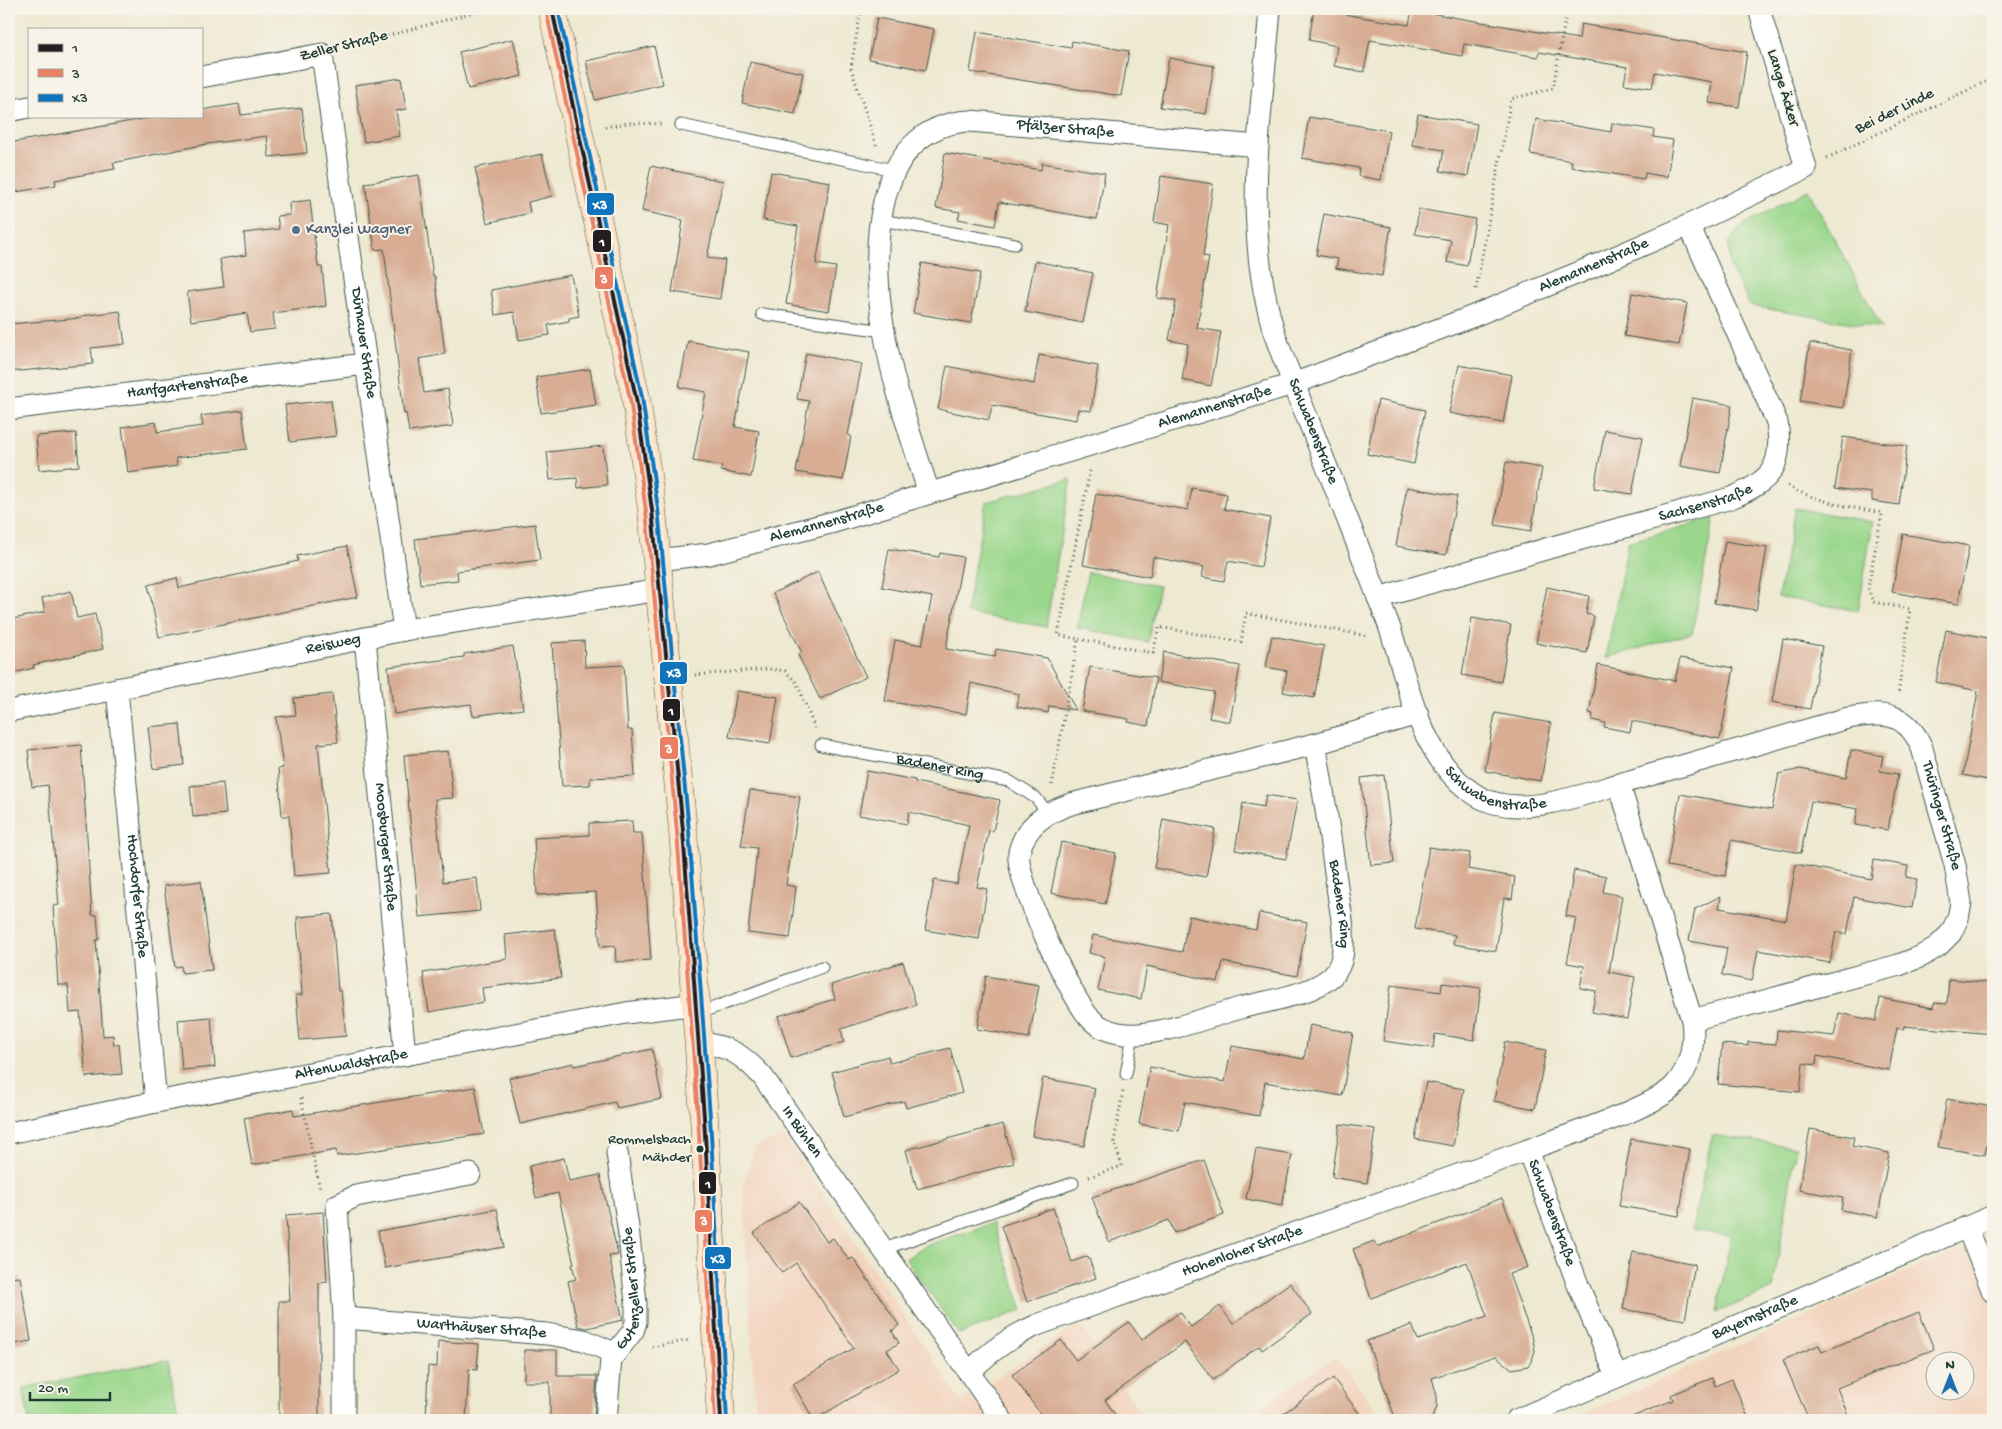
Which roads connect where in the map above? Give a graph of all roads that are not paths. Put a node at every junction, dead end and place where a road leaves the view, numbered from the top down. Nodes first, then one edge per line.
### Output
1 (552, 9) edge
2 (1270, 9) edge
3 (1759, 9) edge
4 (322, 54) joint
5 (202, 77) edge
6 (28, 107) edge
7 (9, 111) edge
8 (681, 125) road end
9 (1258, 146) junction
10 (884, 168) junction
11 (1806, 168) joint
12 (881, 220) junction
13 (1689, 226) junction
14 (1015, 244) dead end
15 (762, 314) dead end
16 (884, 331) junction
17 (365, 364) junction
18 (1293, 384) junction
19 (9, 408) edge
20 (929, 493) junction
21 (657, 560) junction
22 (660, 590) junction
23 (1378, 598) junction
24 (404, 630) junction
25 (365, 638) junction
26 (117, 689) junction
27 (9, 711) edge
28 (1418, 714) junction
29 (1315, 744) junction
30 (821, 745) road end
31 (1619, 784) junction
32 (1047, 812) junction
33 (822, 968) dead end
34 (696, 1009) junction
35 (1692, 1020) junction
36 (1133, 1035) junction
37 (699, 1042) junction
38 (405, 1055) junction
39 (1126, 1074) road end
40 (156, 1102) junction
41 (9, 1133) edge
42 (1528, 1150) junction
43 (617, 1153) dead end
44 (470, 1174) dead end
45 (1073, 1183) road end
46 (1993, 1216) edge
47 (1967, 1227) junction
48 (884, 1249) junction
49 (1993, 1292) edge
50 (344, 1318) junction
51 (614, 1353) junction
52 (969, 1373) junction
53 (1617, 1377) junction
54 (344, 1420) edge
55 (606, 1420) edge
56 (721, 1420) edge
57 (1002, 1420) edge
58 (1516, 1420) edge

1 - 21 main road
2 - 9 street, Schwabenstraße
3 - 11 street, Lange Äcker
4 - 5 street, Zeller Straße
4 - 17 street, Dürnauer Straße
6 - 7 street
8 - 10 lane
9 - 10 street, Pfälzer Straße
9 - 18 street, Schwabenstraße
10 - 12 street, Pfälzer Straße
11 - 13 street, Alemannenstraße
12 - 14 lane
12 - 16 street, Pfälzer Straße
13 - 18 street, Alemannenstraße
13 - 23 street, Sachsenstraße
15 - 16 lane
16 - 20 street, Pfälzer Straße
17 - 19 street, Hanfgartenstraße
17 - 24 street, Dürnauer Straße
18 - 20 street, Alemannenstraße
18 - 23 street, Schwabenstraße
20 - 21 street, Alemannenstraße
21 - 22 main road
22 - 24 street, Reisweg
22 - 34 main road
23 - 28 street, Schwabenstraße
24 - 25 street, Reisweg
25 - 26 street, Reisweg
25 - 38 street, Moosburger Straße
26 - 27 street, Reisweg
26 - 40 street, Hochdorfer Straße
28 - 29 street, Badener Ring
28 - 31 street, Schwabenstraße
29 - 32 street, Badener Ring
29 - 36 street, Badener Ring
30 - 32 lane, Badener Ring
31 - 35 street, Schwabenstraße
31 - 35 street, Thüringer Straße
32 - 36 street, Badener Ring
33 - 34 lane
34 - 37 main road
34 - 38 street, Altenwaldstraße
35 - 42 street, Schwabenstraße
36 - 39 lane
37 - 48 street, In Bühlen
37 - 56 main road
38 - 40 street, Altenwaldstraße
40 - 41 street, Altenwaldstraße
42 - 52 street, Hohenloher Straße
42 - 53 street, Schwabenstraße
43 - 51 street, Gutenzeller Straße
44 - 50 street
45 - 48 lane
46 - 47 street, Bayernstraße
47 - 49 street
47 - 53 street, Bayernstraße
48 - 52 street, In Bühlen
50 - 51 street, Warthäuser Straße
50 - 54 street
51 - 55 street, Gutenzeller Straße
52 - 57 street, In Bühlen
53 - 58 street, Bayernstraße

